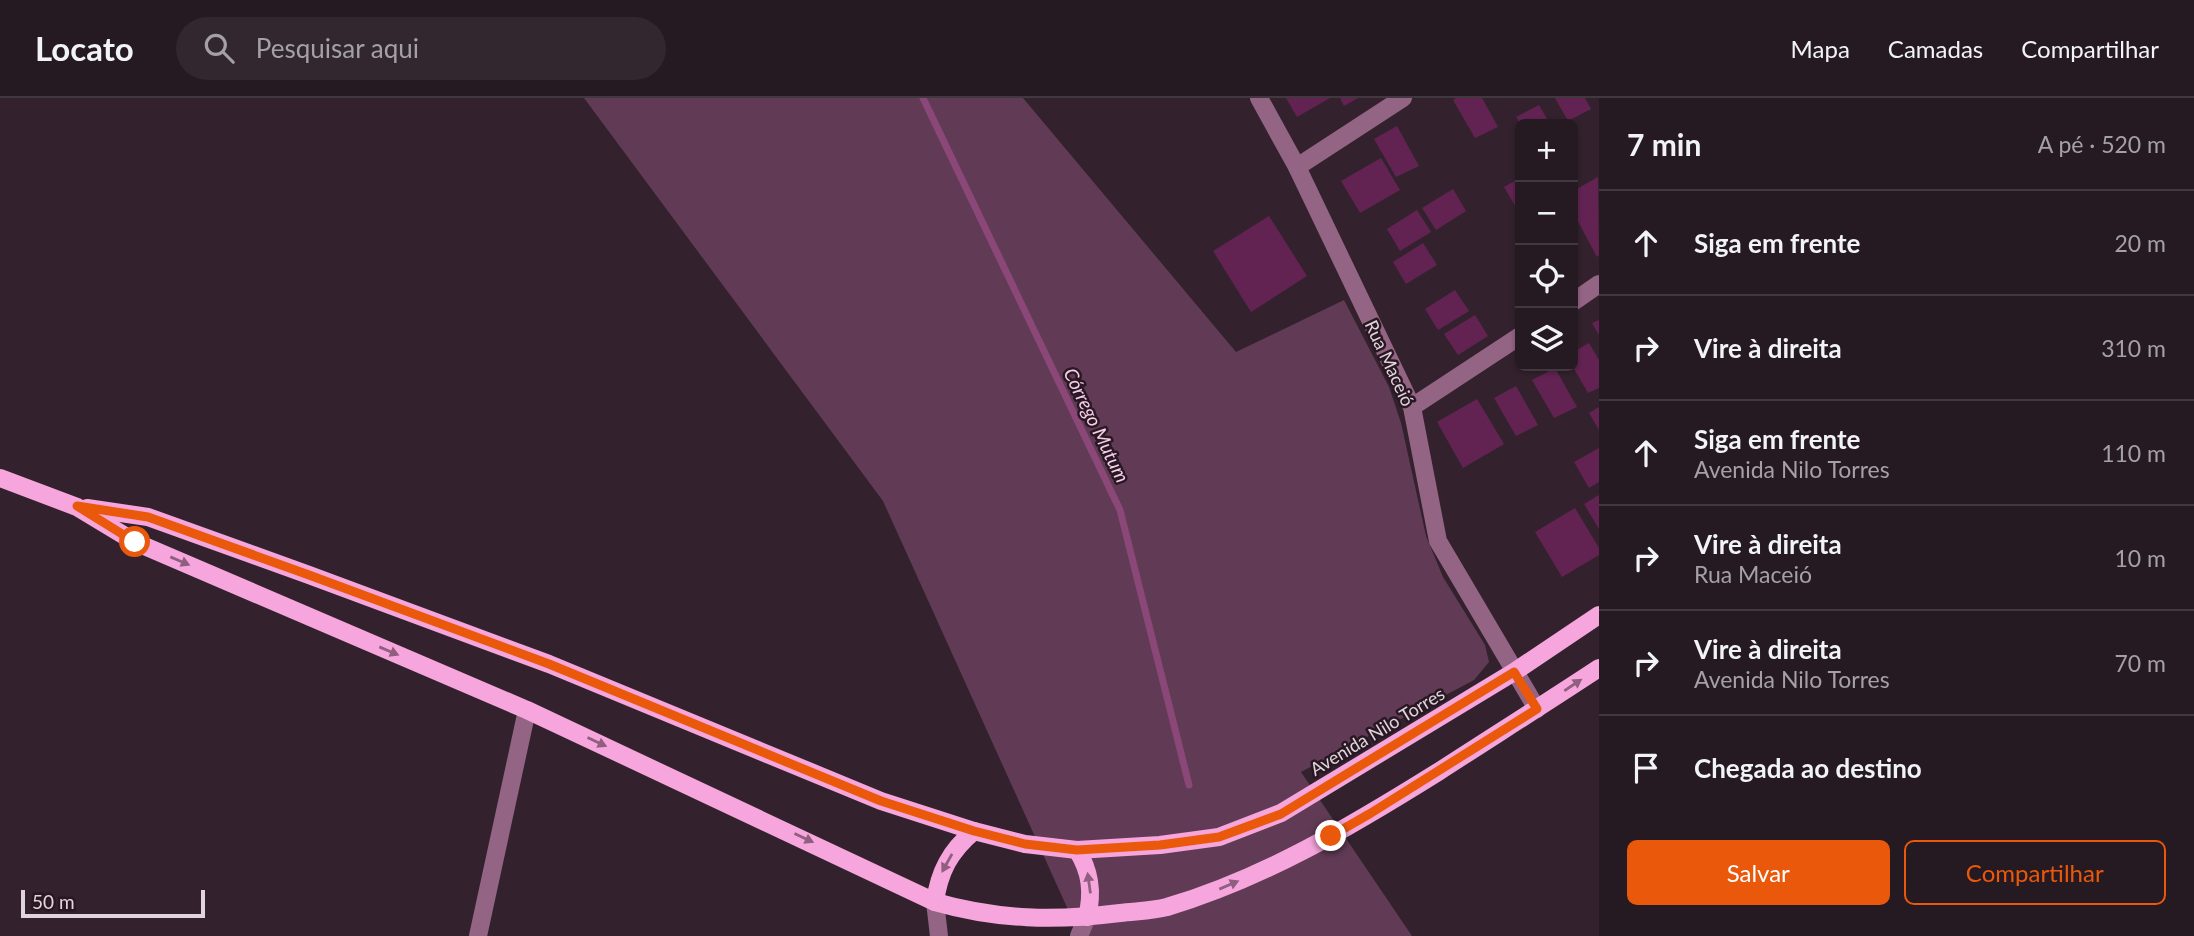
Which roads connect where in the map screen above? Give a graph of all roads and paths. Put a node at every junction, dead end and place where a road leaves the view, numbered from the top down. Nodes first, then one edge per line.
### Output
1 (1259, 98) edge
2 (1403, 98) edge
3 (1297, 167) junction
4 (1599, 284) edge
5 (1578, 299) edge
6 (1515, 339) edge
7 (1412, 407) junction
8 (0, 478) edge
9 (77, 506) junction
10 (1599, 615) edge
11 (1599, 668) edge
12 (1514, 672) junction
13 (1537, 709) junction
14 (527, 710) junction
15 (974, 831) junction
16 (1077, 850) junction
17 (935, 902) junction
18 (1087, 918) junction
19 (478, 936) edge
20 (939, 936) edge
21 (1079, 936) edge

1 - 3 street, Rua Maceió
2 - 3 street
3 - 7 street, Rua Maceió
4 - 5 street
6 - 7 street
7 - 12 street, Rua Maceió
8 - 9 main road
9 -> 14 main road
9 - 15 main road, Avenida Nilo Torres
10 - 12 main road, Avenida Nilo Torres
13 -> 11 main road
12 - 13 street, Rua Maceió
12 - 16 main road, Avenida Nilo Torres
18 -> 13 main road
14 -> 17 main road
14 - 19 street
15 - 16 main road, Avenida Nilo Torres
15 -> 17 main road
18 -> 16 main road
17 - 18 main road
17 - 20 street
18 - 21 street

